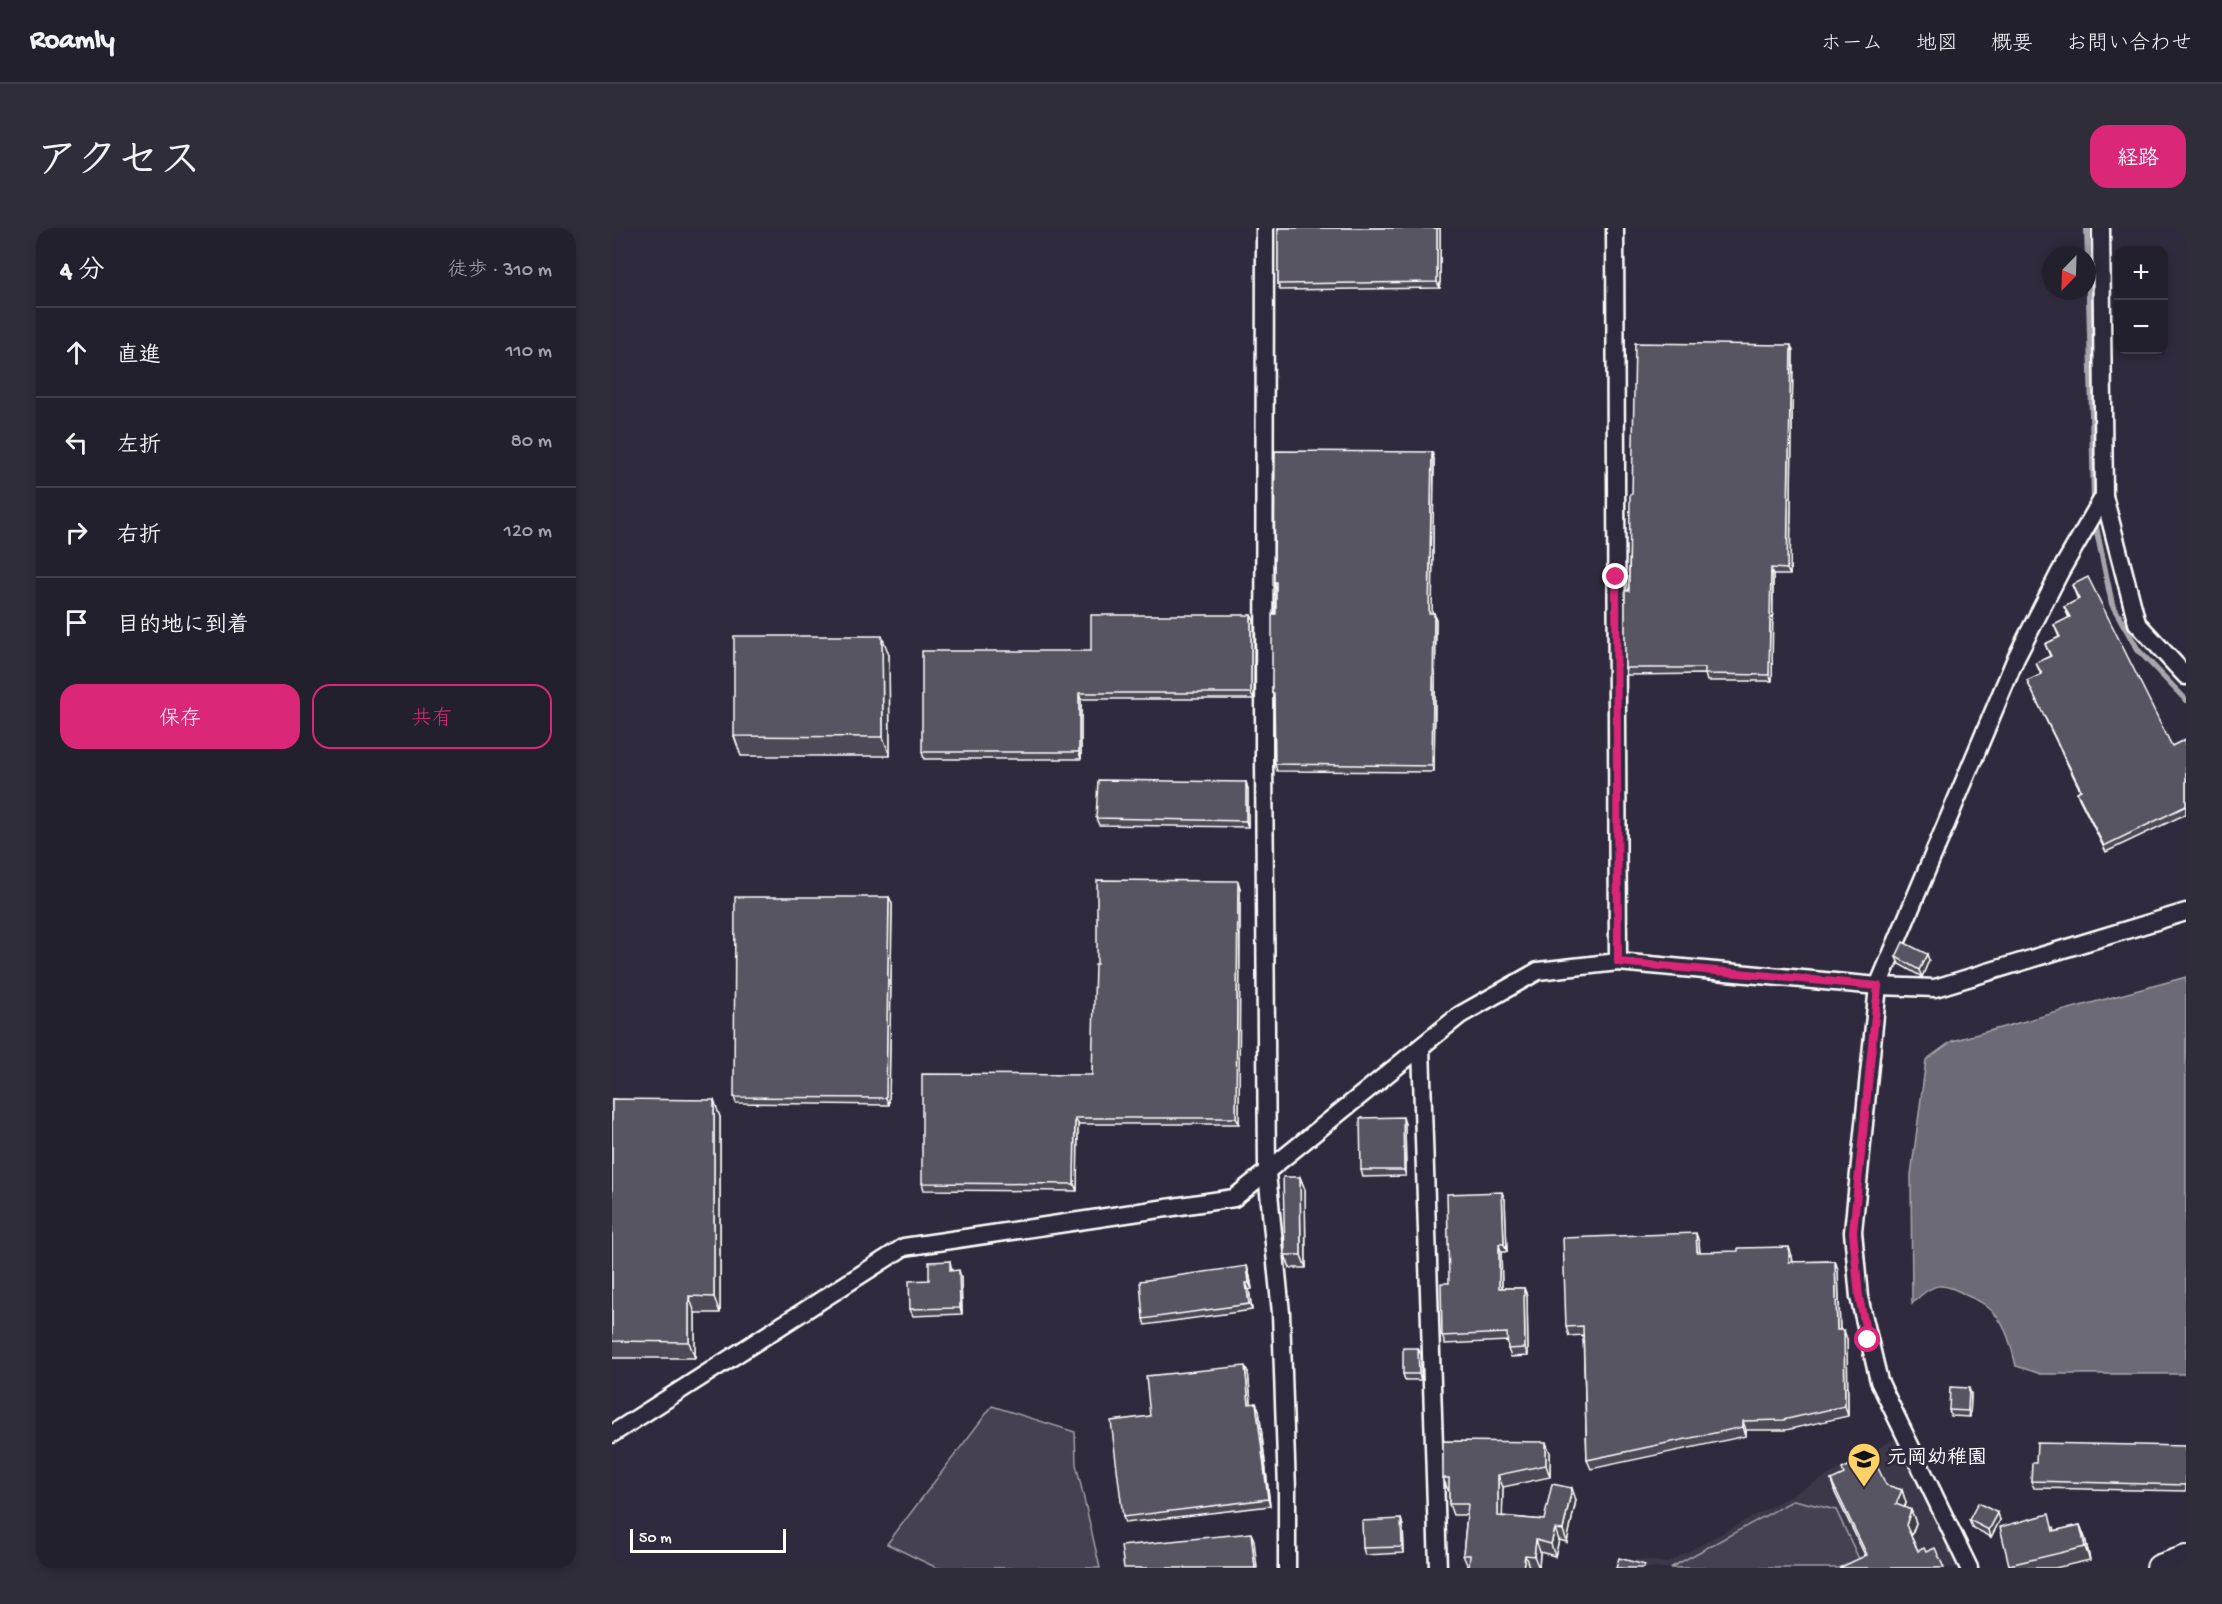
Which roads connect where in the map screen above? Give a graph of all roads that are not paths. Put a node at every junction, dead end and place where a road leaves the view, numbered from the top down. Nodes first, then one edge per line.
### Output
1 (1265, 228) edge
2 (1615, 228) edge
3 (2101, 228) edge
4 (2104, 496) junction
5 (2186, 676) edge
6 (2186, 912) edge
7 (1618, 962) junction
8 (1878, 986) junction
9 (1421, 1047) junction
10 (1267, 1173) junction
11 (612, 1434) edge
12 (2186, 1559) edge
13 (1287, 1568) edge
14 (1438, 1568) edge
15 (1969, 1568) edge
16 (2160, 1568) edge

1 - 10 street
2 - 7 street
3 - 4 street
4 - 5 street
4 - 8 street
6 - 8 street
7 - 8 street
7 - 9 street
8 - 15 street
9 - 10 street
9 - 14 street
10 - 11 street
10 - 13 street
12 - 16 main road

